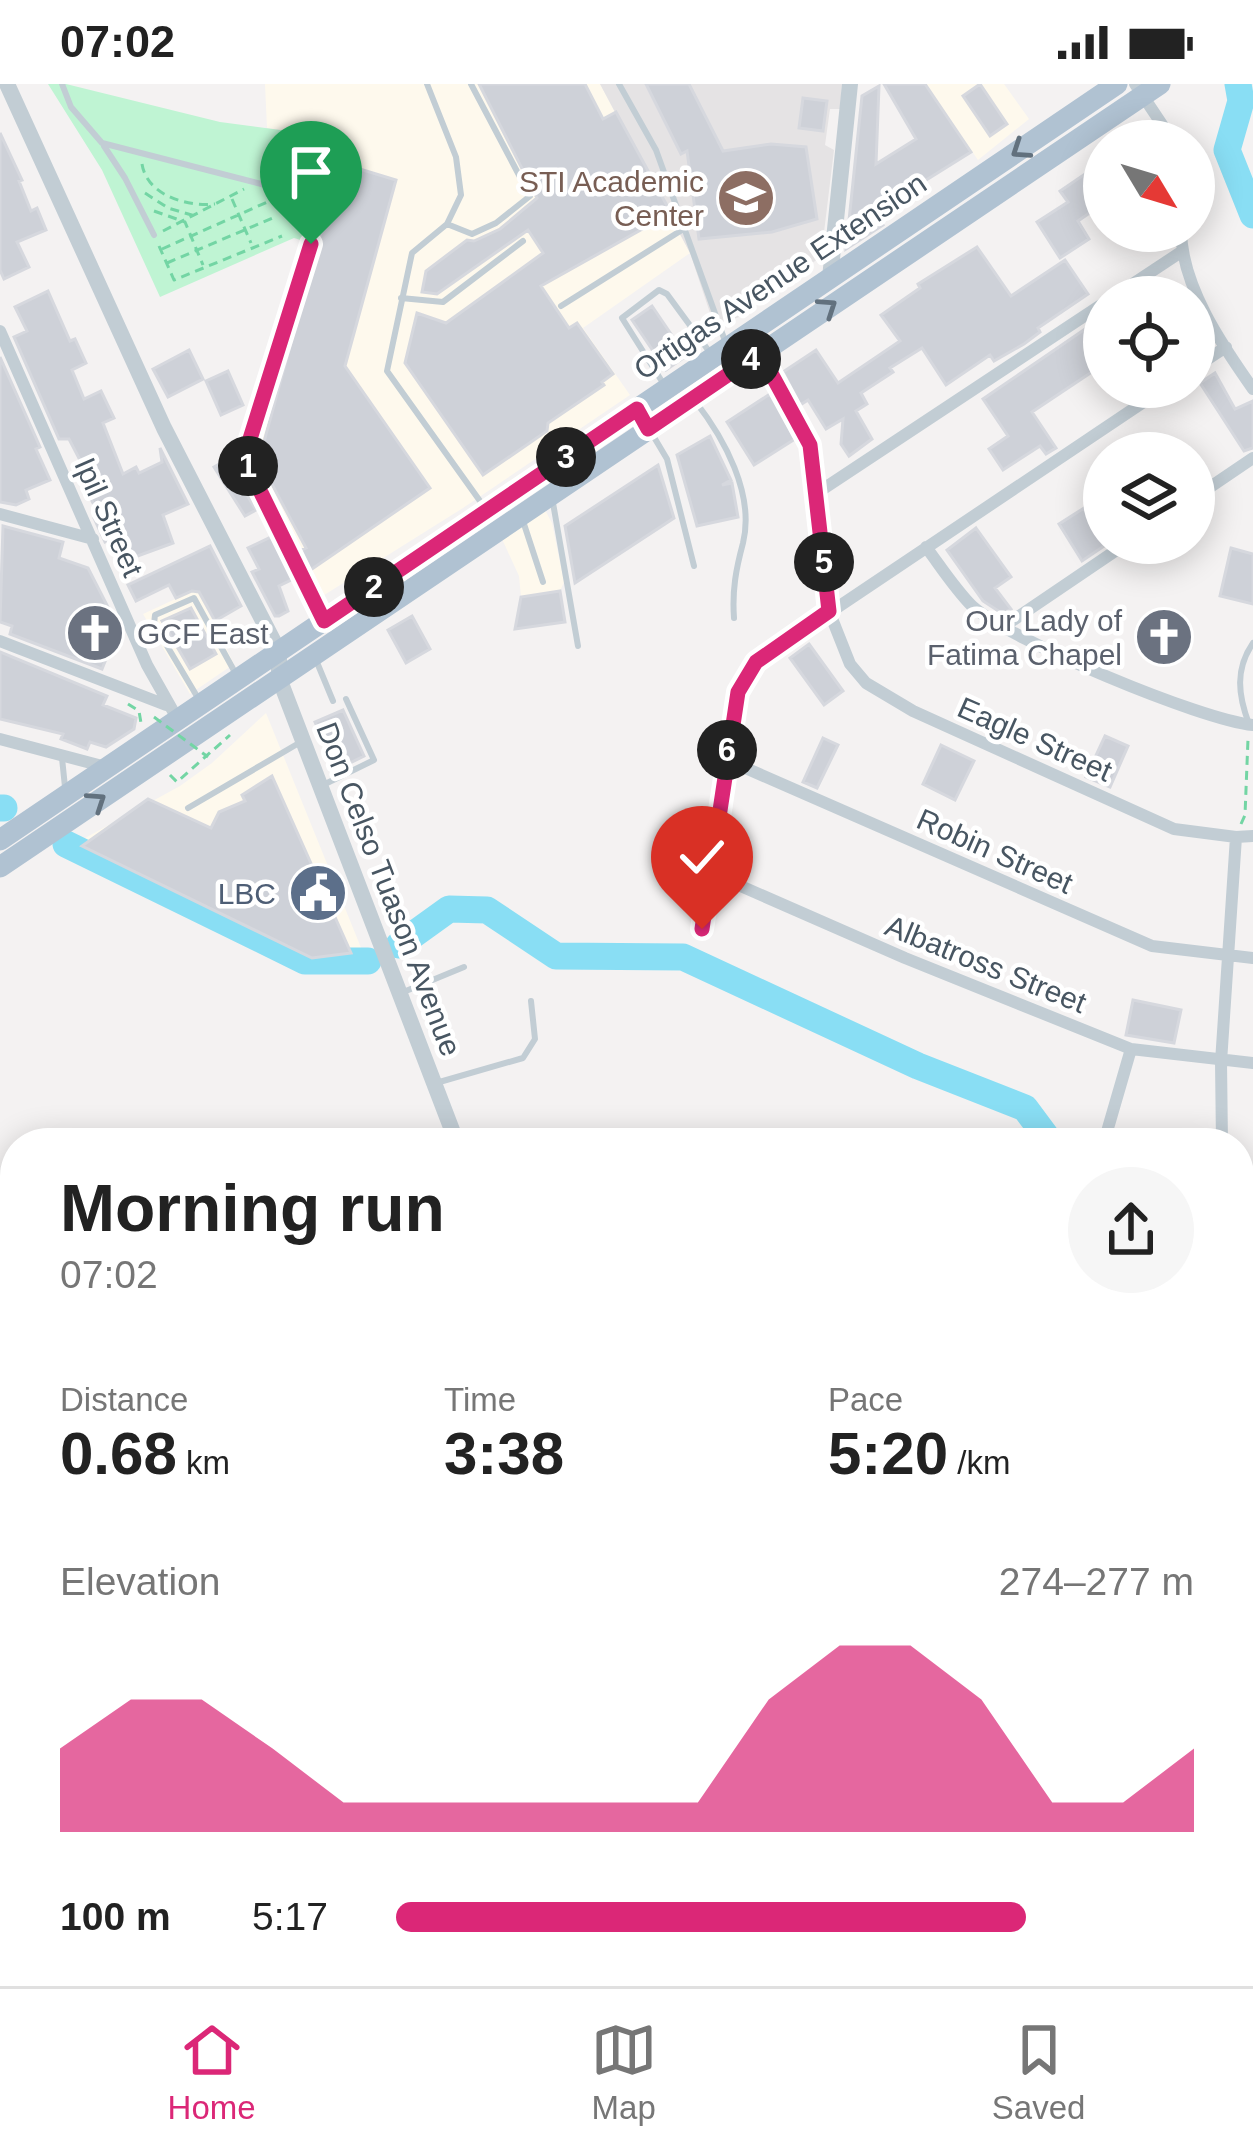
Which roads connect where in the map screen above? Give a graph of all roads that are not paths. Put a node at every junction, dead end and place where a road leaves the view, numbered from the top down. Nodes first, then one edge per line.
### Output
1 (7, 84) edge
2 (62, 84) edge
3 (427, 84) edge
4 (471, 84) edge
5 (619, 84) edge
6 (850, 84) edge
7 (1117, 84) edge
8 (1146, 88) edge
9 (1162, 120) edge
10 (102, 143) junction
11 (447, 224) junction
12 (686, 228) junction
13 (154, 235) road end
14 (523, 241) dead end
15 (1181, 252) joint
16 (1145, 276) edge
17 (830, 278) junction
18 (401, 298) junction
19 (561, 306) dead end
20 (1083, 317) edge
21 (0, 331) edge
22 (1226, 346) junction
23 (720, 352) junction
24 (760, 353) junction
25 (1215, 354) edge
26 (667, 388) junction
27 (1253, 389) edge
28 (693, 398) junction
29 (426, 400) dead end
30 (416, 407) junction
31 (1134, 408) edge
32 (642, 419) junction
33 (1253, 458) edge
34 (1215, 484) edge
35 (818, 493) junction
36 (551, 494) junction
37 (487, 511) junction
38 (0, 514) edge
39 (521, 514) junction
40 (94, 539) junction
41 (926, 547) junction
42 (1096, 564) edge
43 (694, 566) dead end
44 (543, 582) dead end
45 (829, 611) junction
46 (734, 618) dead end
47 (324, 621) junction
48 (1003, 627) junction
49 (0, 641) edge
50 (1253, 643) edge
51 (578, 646) dead end
52 (280, 652) junction
53 (313, 654) junction
54 (279, 678) junction
55 (238, 679) junction
56 (346, 699) dead end
57 (333, 700) dead end
58 (202, 704) junction
59 (172, 712) junction
60 (1251, 725) edge
61 (0, 740) edge
62 (305, 740) junction
63 (62, 755) junction
64 (725, 759) junction
65 (107, 767) junction
66 (323, 785) junction
67 (65, 795) junction
68 (188, 808) dead end
69 (1253, 836) edge
70 (1236, 838) junction
71 (0, 840) edge
72 (0, 867) edge
73 (711, 873) junction
74 (702, 929) dead end
75 (1228, 956) junction
76 (1253, 958) edge
77 (464, 967) dead end
78 (399, 994) junction
79 (531, 1001) dead end
80 (1131, 1049) junction
81 (1222, 1062) junction
82 (1253, 1063) edge
83 (434, 1084) junction
84 (451, 1128) edge
85 (1108, 1128) edge
86 (1222, 1128) edge

1 - 52 street
2 - 10 lane
3 - 11 lane
4 - 11 lane
5 - 12 lane
6 - 17 street
7 -> 17 main road, Ortigas Avenue Extension
8 - 9 street
24 -> 8 main road, Ortigas Avenue Extension
10 - 13 lane
10 - 47 lane
11 - 18 lane
12 - 19 lane
12 - 23 lane
14 - 18 lane
15 - 16 street
15 - 22 street
17 - 23 main road, Ortigas Avenue Extension
18 - 30 lane
20 - 35 street
21 - 40 street, Ipil Street
22 - 25 street
22 - 27 street
23 - 26 main road, Ortigas Avenue Extension
23 - 26 lane
24 - 28 main road, Ortigas Avenue Extension
24 - 35 street, Eagle Street
26 - 32 main road, Ortigas Avenue Extension
28 - 32 main road, Ortigas Avenue Extension
28 - 46 lane
29 - 30 lane
30 - 37 lane
31 - 41 street
32 - 36 main road, Ortigas Avenue Extension
32 - 37 main road, Ortigas Avenue Extension
32 - 43 lane
33 - 34 street
35 - 45 street, Eagle Street
36 - 39 main road, Ortigas Avenue Extension
36 - 51 lane
37 - 47 main road, Ortigas Avenue Extension
38 - 40 street
39 - 44 lane
39 - 53 main road, Ortigas Avenue Extension
40 - 59 street, Ipil Street
41 - 45 street
41 - 48 street
42 - 48 street
45 - 64 street
45 - 70 street, Eagle Street
47 - 52 main road, Ortigas Avenue Extension
48 - 60 street
49 - 59 street
50 - 60 lane
52 - 54 street, Don Celso Tuason Avenue
52 - 55 main road, Ortigas Avenue Extension
53 - 54 main road, Ortigas Avenue Extension
53 - 57 lane
54 - 62 street, Don Celso Tuason Avenue
72 -> 54 main road, Ortigas Avenue Extension
55 - 58 main road, Ortigas Avenue Extension
55 - 58 lane
56 - 66 lane
58 - 59 main road, Ortigas Avenue Extension
59 - 65 main road, Ortigas Avenue Extension
61 - 63 street
62 - 66 street, Don Celso Tuason Avenue
62 - 68 lane
63 - 65 street
63 - 67 lane
64 - 73 street
64 - 75 street, Robin Street
65 - 67 main road, Ortigas Avenue Extension
66 - 78 street, Don Celso Tuason Avenue
67 - 71 main road, Ortigas Avenue Extension
69 - 70 street, Eagle Street
70 - 75 street
73 - 74 street
73 - 80 street, Albatross Street
75 - 76 street, Robin Street
75 - 81 street
77 - 78 lane
78 - 83 street, Don Celso Tuason Avenue
79 - 83 lane
80 - 81 street, Albatross Street
80 - 85 street
81 - 82 street, Albatross Street
81 - 86 street
83 - 84 street, Don Celso Tuason Avenue

